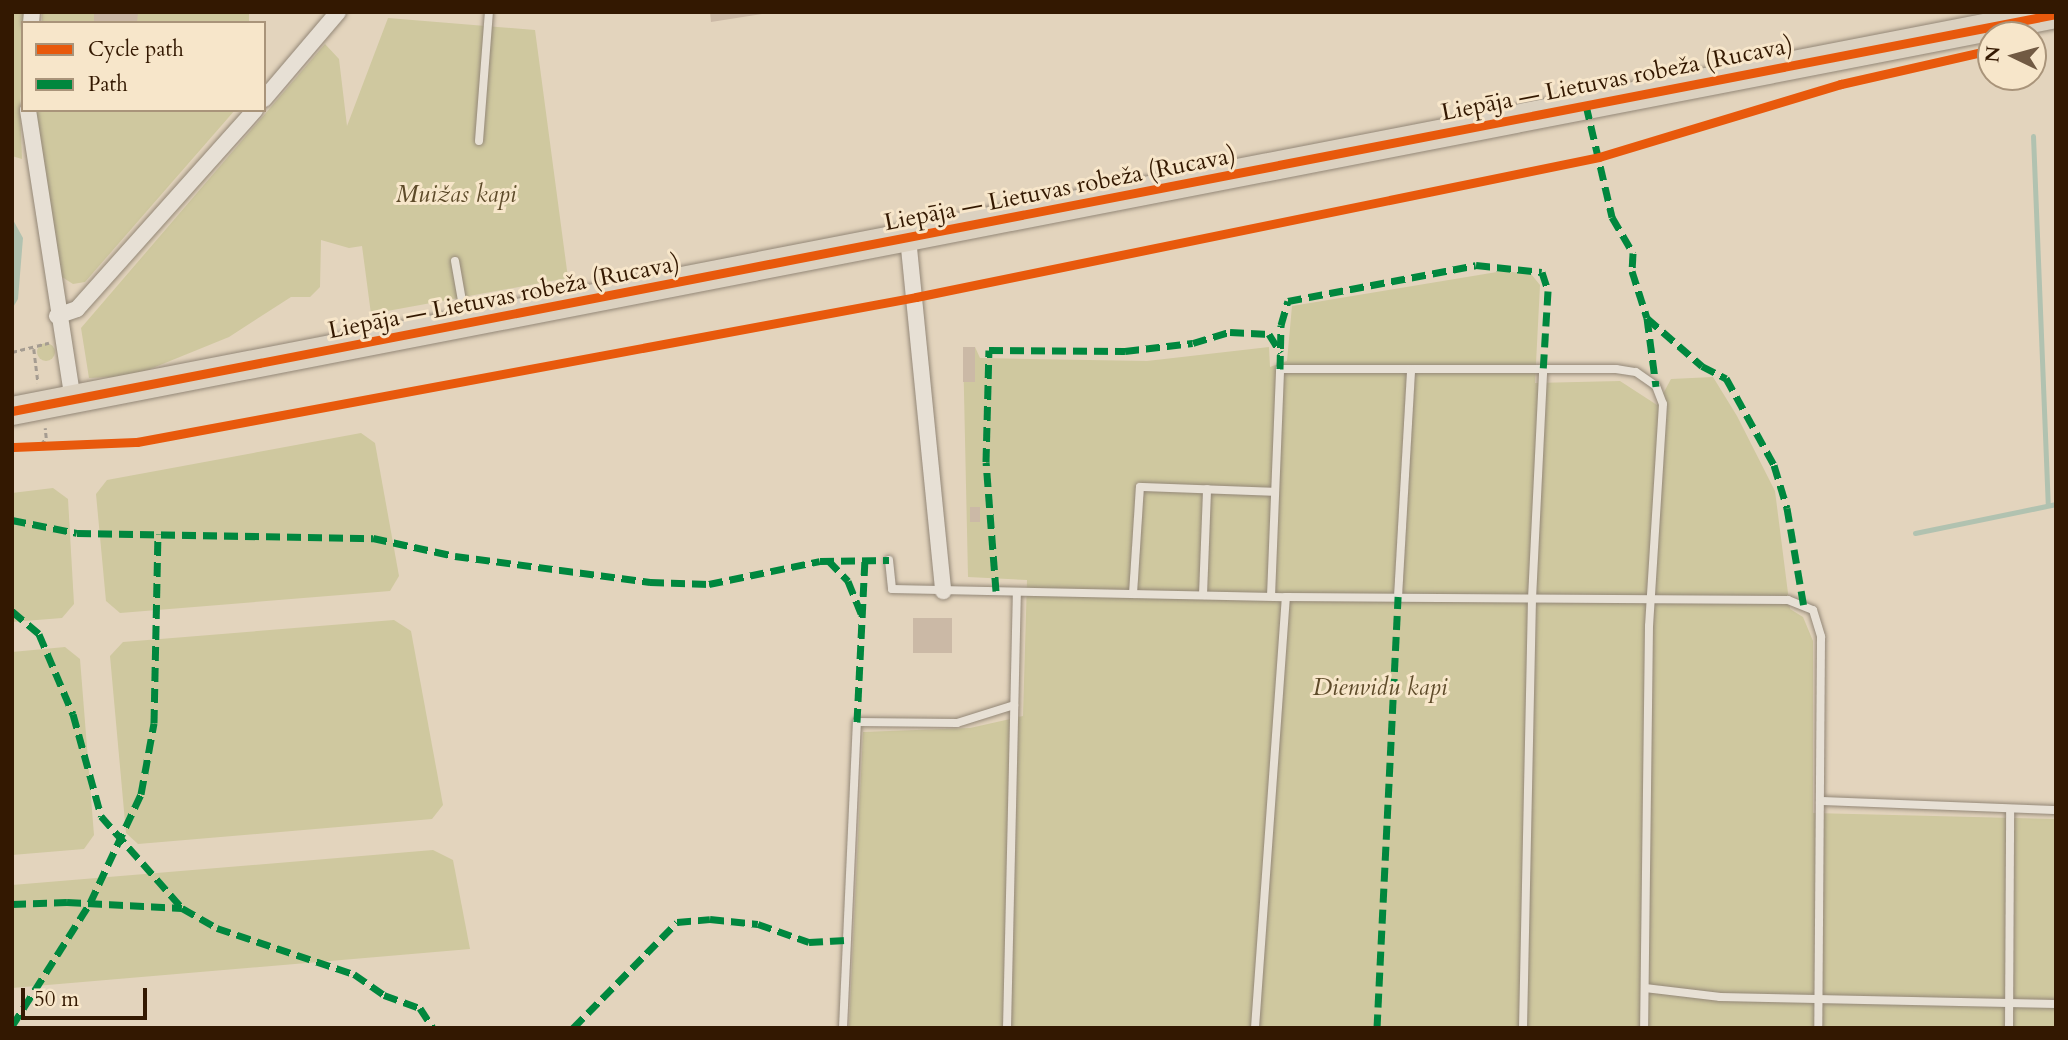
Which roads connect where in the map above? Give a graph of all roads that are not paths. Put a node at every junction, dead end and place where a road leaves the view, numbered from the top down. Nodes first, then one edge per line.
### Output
1 (338, 12) edge
2 (489, 12) edge
3 (2056, 14) edge
4 (266, 97) edge
5 (28, 112) edge
6 (253, 112) edge
7 (479, 141) dead end
8 (908, 238) junction
9 (455, 261) dead end
10 (57, 316) junction
11 (467, 324) junction
12 (1411, 369) junction
13 (1544, 372) junction
14 (72, 401) junction
15 (12, 411) edge
16 (1207, 489) junction
17 (1275, 492) junction
18 (890, 560) dead end
19 (943, 591) junction
20 (1017, 593) junction
21 (1133, 594) junction
22 (1203, 595) junction
23 (1271, 596) junction
24 (1286, 597) junction
25 (1398, 597) junction
26 (1532, 599) junction
27 (1651, 599) junction
28 (1014, 705) junction
29 (1820, 801) junction
30 (2010, 809) junction
31 (2056, 810) edge
32 (1645, 988) junction
33 (1818, 999) junction
34 (2009, 1003) junction
35 (2056, 1004) edge
36 (843, 1028) edge
37 (1007, 1028) edge
38 (1255, 1028) edge
39 (1523, 1028) edge
40 (1644, 1028) edge
41 (1818, 1028) edge
42 (2008, 1028) edge

1 - 4 street
2 - 7 lane
3 - 8 highway, Liepāja — Lietuvas robeža (Rucava)
5 - 10 street
6 - 10 street
8 - 11 highway, Liepāja — Lietuvas robeža (Rucava)
8 - 19 street
9 - 11 lane
10 - 14 street
11 - 14 highway, Liepāja — Lietuvas robeža (Rucava)
12 - 13 lane
12 - 17 lane
12 - 25 lane
13 - 26 lane
13 - 27 lane
14 - 15 highway, Liepāja — Lietuvas robeža (Rucava)
16 - 17 lane
16 - 21 lane
16 - 22 lane
17 - 23 lane
18 - 19 lane
19 - 20 lane
20 - 21 lane
20 - 28 lane
21 - 22 lane
22 - 23 lane
23 - 24 lane
24 - 25 lane
24 - 38 lane
25 - 26 lane
26 - 27 lane
26 - 39 lane
27 - 29 lane
27 - 32 lane
28 - 36 lane
28 - 37 lane
29 - 30 lane
29 - 33 lane
30 - 31 lane
30 - 34 lane
32 - 33 lane
32 - 40 lane
33 - 34 lane
33 - 41 lane
34 - 35 lane
34 - 42 lane

